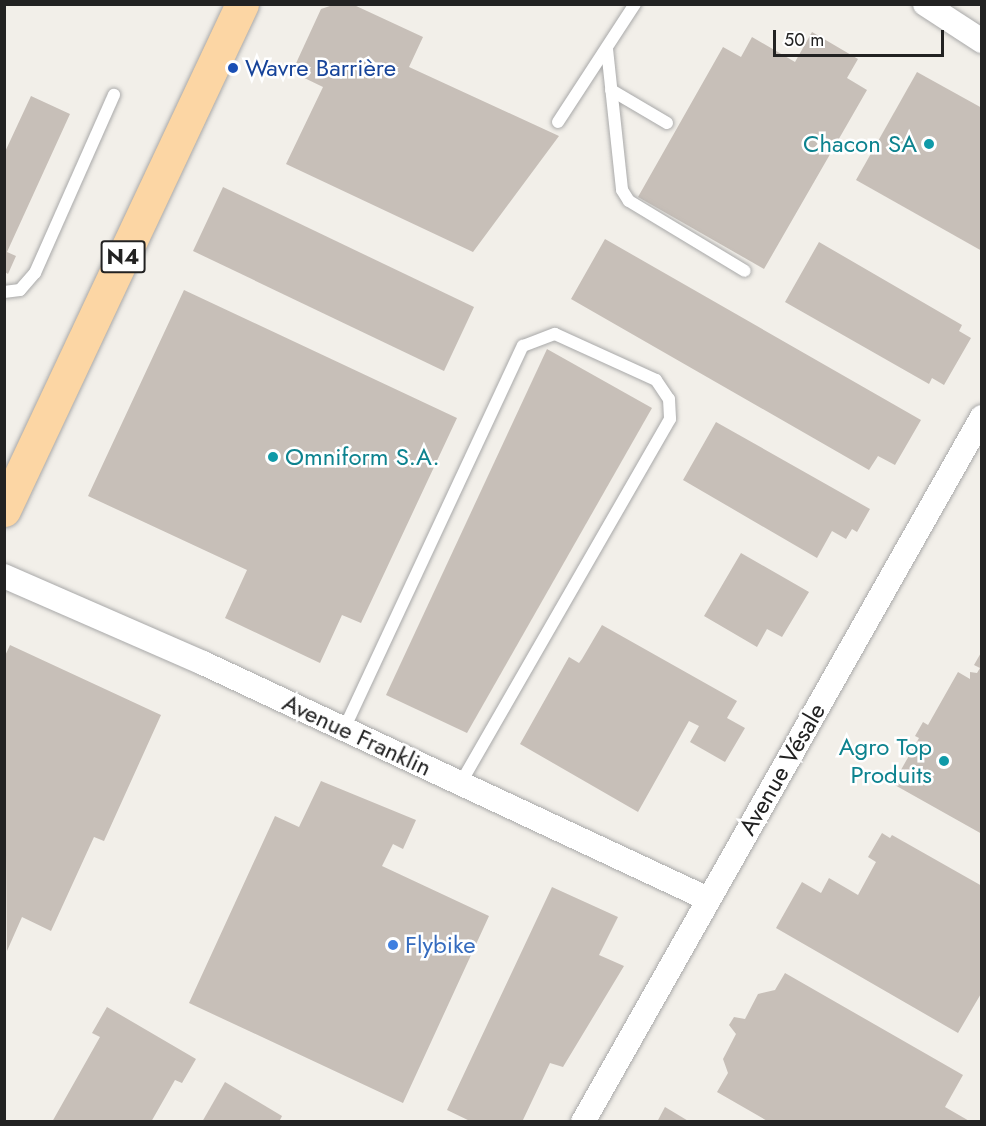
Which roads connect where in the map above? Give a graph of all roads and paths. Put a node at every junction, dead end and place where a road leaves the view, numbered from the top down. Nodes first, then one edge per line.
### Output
1 (242, 4) edge
2 (635, 4) edge
3 (925, 4) edge
4 (981, 41) edge
5 (607, 49) junction
6 (611, 90) junction
7 (114, 95) dead end
8 (558, 122) dead end
9 (667, 123) dead end
10 (745, 271) dead end
11 (4, 292) edge
12 (981, 417) edge
13 (4, 510) edge
14 (4, 576) edge
15 (344, 729) junction
16 (460, 784) junction
17 (708, 899) junction
18 (583, 1122) edge

1 - 13 main road, N4
2 - 5 lane
3 - 4 street
5 - 6 lane
5 - 8 lane
6 - 9 lane
6 - 10 lane
7 - 11 lane
12 - 17 street, Avenue Vésale
14 - 15 street, Avenue Franklin
15 - 16 street, Avenue Franklin
15 - 16 lane
16 - 17 street, Avenue Franklin
17 - 18 street, Avenue Vésale

